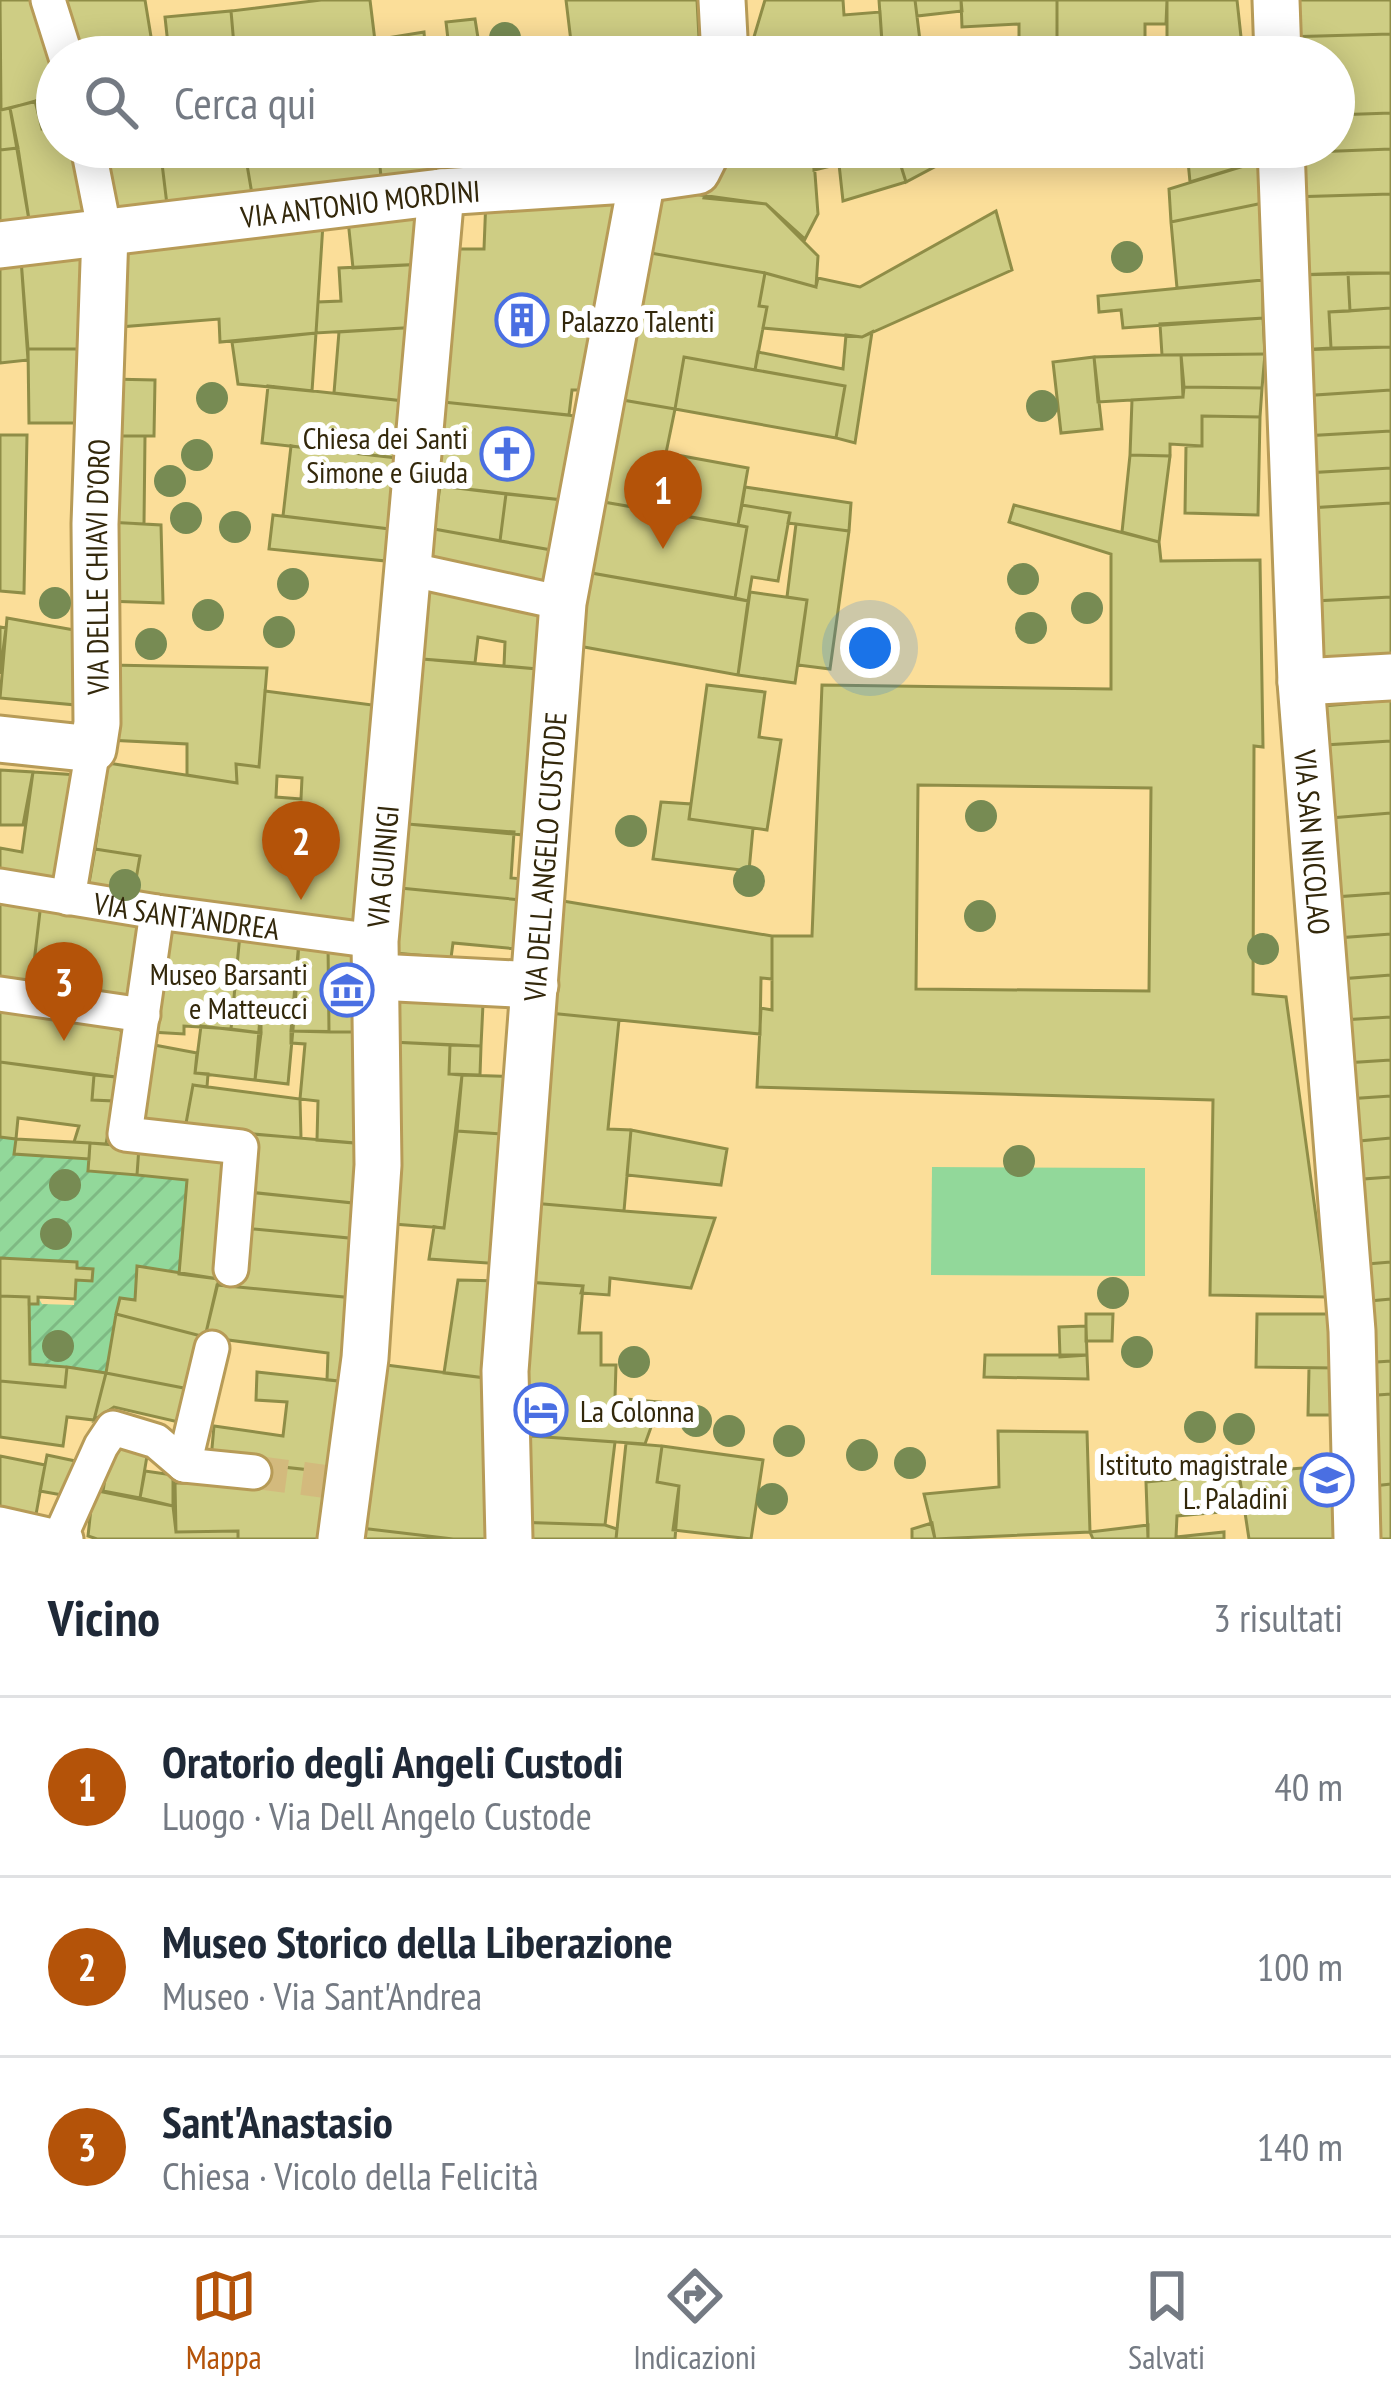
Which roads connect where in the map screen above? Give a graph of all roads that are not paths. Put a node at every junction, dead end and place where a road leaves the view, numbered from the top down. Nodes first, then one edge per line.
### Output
1 (48, 0) edge
2 (722, 0) edge
3 (1276, 0) edge
4 (59, 36) edge
5 (724, 36) edge
6 (1277, 36) edge
7 (92, 168) edge
8 (698, 168) edge
9 (1282, 168) edge
10 (642, 179) junction
11 (442, 192) junction
12 (105, 233) junction
13 (0, 245) edge
14 (408, 569) junction
15 (563, 603) junction
16 (1391, 677) edge
17 (1300, 682) junction
18 (0, 739) edge
19 (93, 749) junction
20 (0, 886) edge
21 (68, 898) junction
22 (157, 912) junction
23 (376, 959) junction
24 (535, 985) junction
25 (0, 994) edge
26 (143, 1015) junction
27 (231, 1269) dead end
28 (212, 1348) dead end
29 (184, 1465) junction
30 (254, 1472) tunnel mouth
31 (0, 1524) edge
32 (63, 1538) edge
33 (340, 1539) edge
34 (509, 1539) edge
35 (1357, 1539) edge

1 - 4 street
2 - 5 street
3 - 6 street
7 - 12 street
8 - 10 street, VIA ANTONIO MORDINI
9 - 17 street, VIA SAN NICOLAO
10 - 11 street, VIA ANTONIO MORDINI
10 - 15 street, VIA DELL ANGELO CUSTODE
11 - 12 street, VIA ANTONIO MORDINI
11 - 14 street, VIA GUINIGI
12 - 13 street, VIA ANTONIO MORDINI
12 - 19 street, VIA DELLE CHIAVI D'ORO
14 - 15 street
14 - 23 street, VIA GUINIGI
15 - 24 street, VIA DELL ANGELO CUSTODE
16 - 17 street
17 - 35 street, VIA SAN NICOLAO
18 - 19 street
19 - 21 street, VIA DELLE CHIAVI D'ORO
20 - 21 street, VIA SANT'ANDREA
21 - 22 street, VIA SANT'ANDREA
22 - 23 street, VIA SANT'ANDREA
22 - 26 street
23 - 24 street
23 - 33 street, VIA GUINIGI
24 - 34 street, VIA DELL ANGELO CUSTODE
25 - 26 street
26 - 27 street
28 - 29 street
29 - 30 street
29 - 32 street
31 - 32 street

